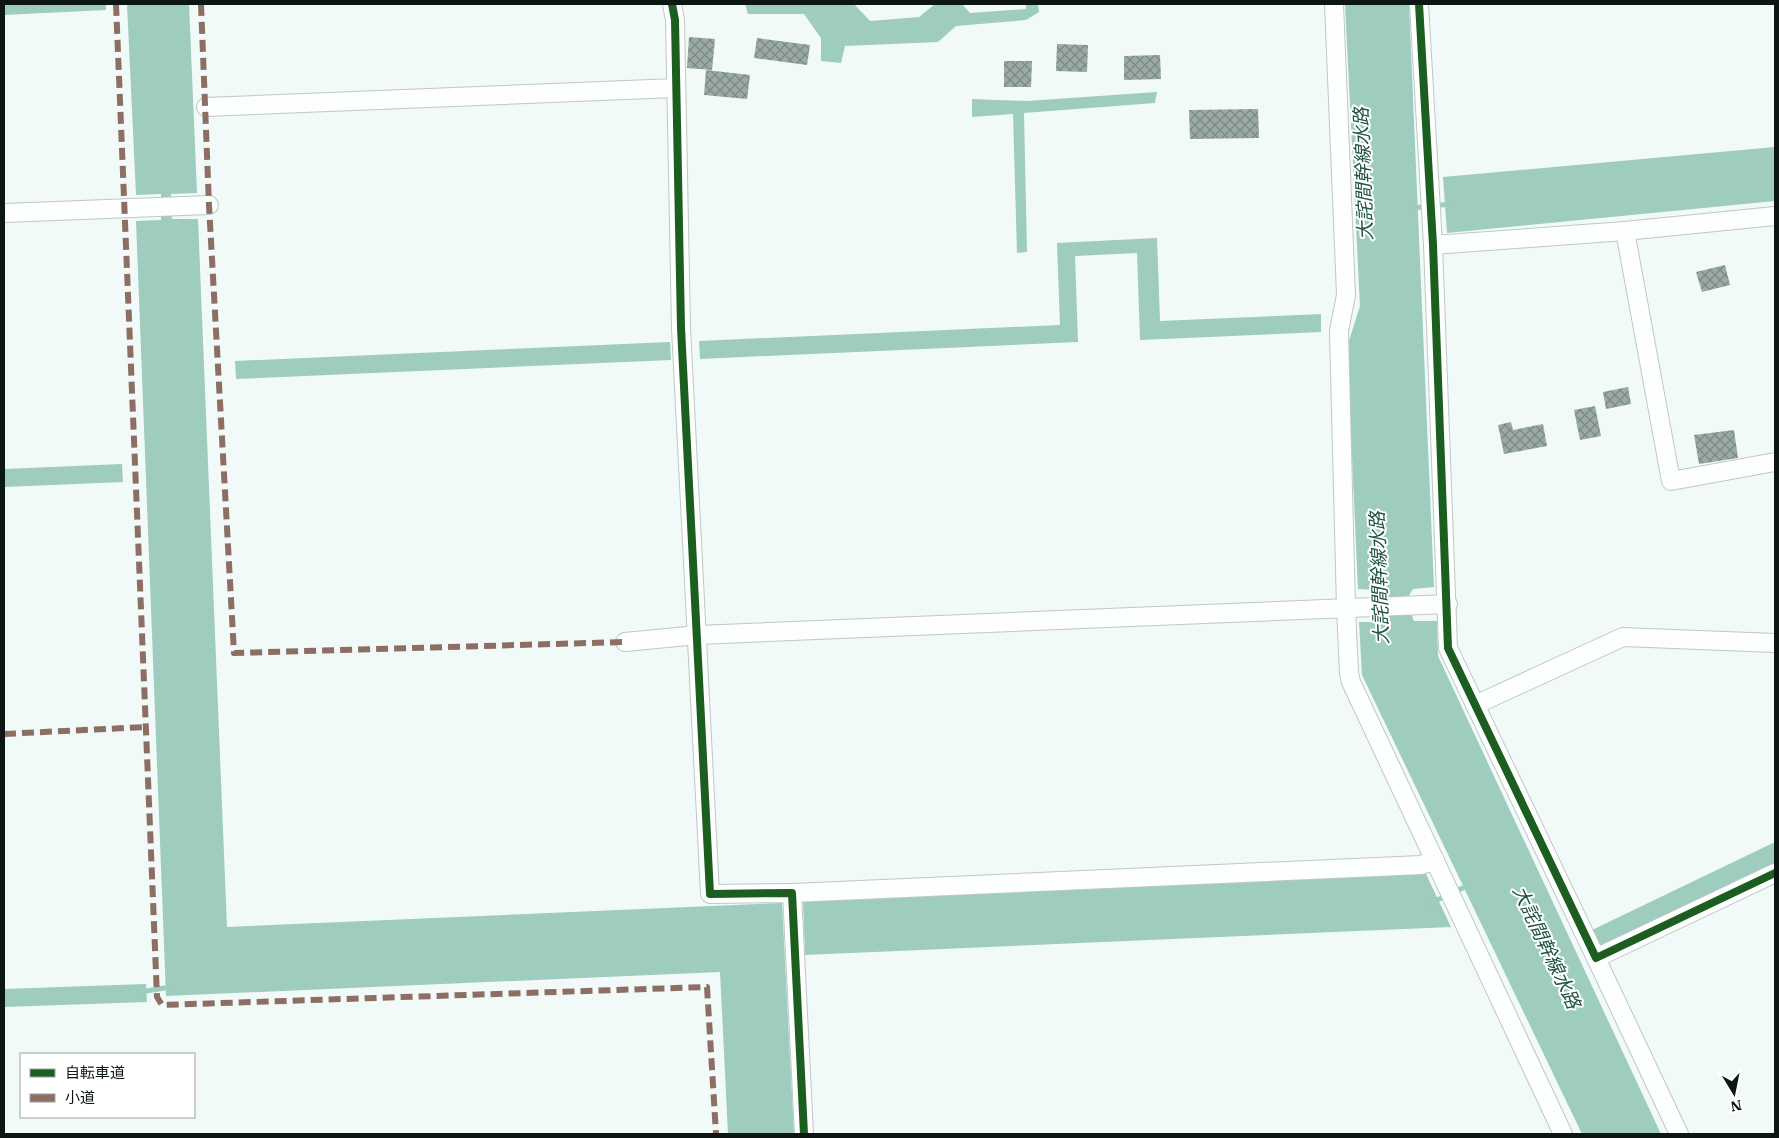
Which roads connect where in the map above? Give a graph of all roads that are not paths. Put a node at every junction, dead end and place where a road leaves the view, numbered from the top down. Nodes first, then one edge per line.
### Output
1 (672, 4) edge
2 (1334, 4) edge
3 (1419, 4) edge
4 (676, 88) junction
5 (206, 107) dead end
6 (209, 205) dead end
7 (4, 213) edge
8 (1775, 216) edge
9 (1625, 231) junction
10 (1433, 245) junction
11 (1775, 462) edge
12 (1448, 604) junction
13 (1346, 608) junction
14 (698, 635) junction
15 (625, 642) dead end
16 (1775, 643) edge
17 (1475, 705) junction
18 (1435, 860) junction
19 (1775, 873) edge
20 (792, 893) junction
21 (1596, 958) junction
22 (804, 1134) edge
23 (1563, 1134) edge
24 (1679, 1134) edge

1 - 4 street
2 - 13 street
3 - 10 street
4 - 5 street
4 - 14 street
6 - 7 street
8 - 9 street
9 - 10 street
9 - 11 street
10 - 12 street
12 - 13 street
12 - 17 street
13 - 14 street
13 - 18 street
14 - 15 street
14 - 20 street
16 - 17 street
17 - 21 street
18 - 20 street
18 - 23 street
19 - 21 street
20 - 22 street
21 - 24 street

